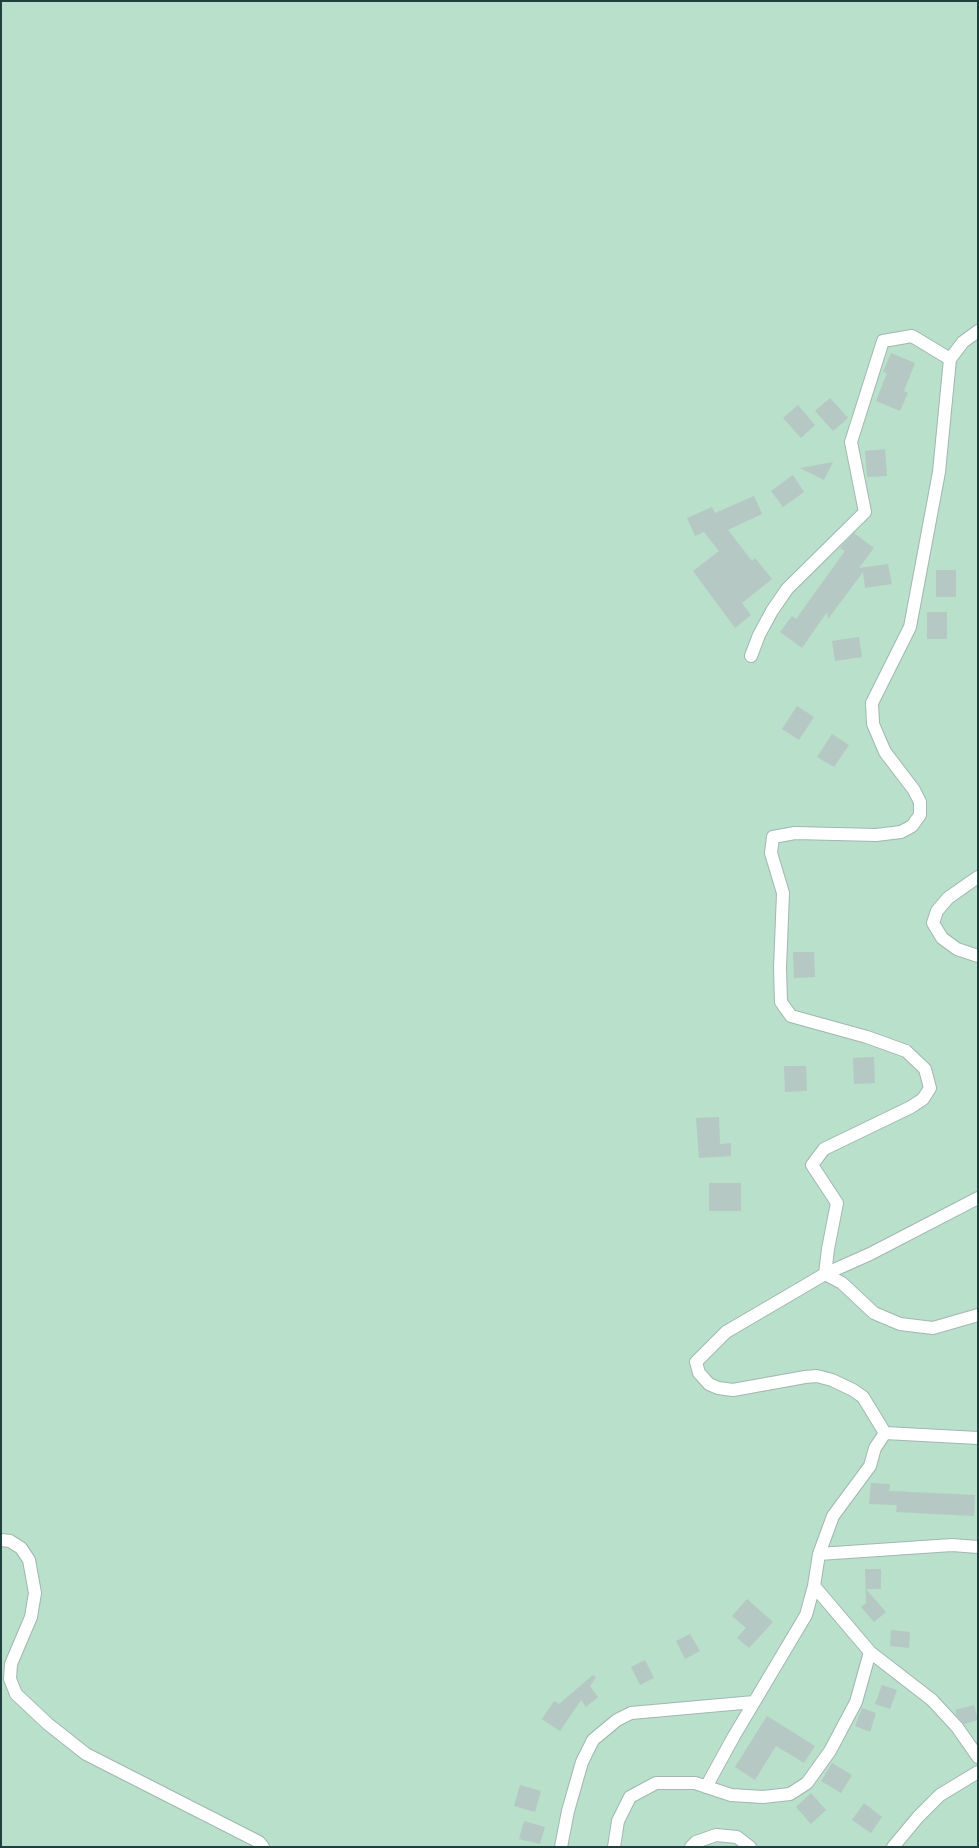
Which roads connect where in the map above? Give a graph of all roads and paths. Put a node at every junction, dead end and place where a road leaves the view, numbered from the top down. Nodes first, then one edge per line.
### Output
1 (978, 331) edge
2 (950, 359) junction
3 (751, 656) dead end
4 (978, 877) edge
5 (978, 956) edge
6 (978, 1198) edge
7 (825, 1274) junction
8 (978, 1315) edge
9 (885, 1433) junction
10 (978, 1438) edge
11 (1, 1540) edge
12 (978, 1547) edge
13 (819, 1554) junction
14 (814, 1586) junction
15 (870, 1652) junction
16 (754, 1702) junction
17 (978, 1757) edge
18 (978, 1772) edge
19 (706, 1787) junction
20 (263, 1847) edge
21 (561, 1847) edge
22 (614, 1847) edge
23 (691, 1847) edge
24 (750, 1847) edge
25 (893, 1847) edge

1 - 2 street
2 - 3 street
2 - 7 street
4 - 5 street
6 - 7 street
7 - 8 street
7 - 9 street
9 - 10 street
9 - 13 street
11 - 20 street
12 - 13 street
13 - 14 street
14 - 15 street
14 - 16 street
15 - 17 street
15 - 19 street
16 - 19 street
16 - 21 street
18 - 25 street
19 - 22 street
23 - 24 street

